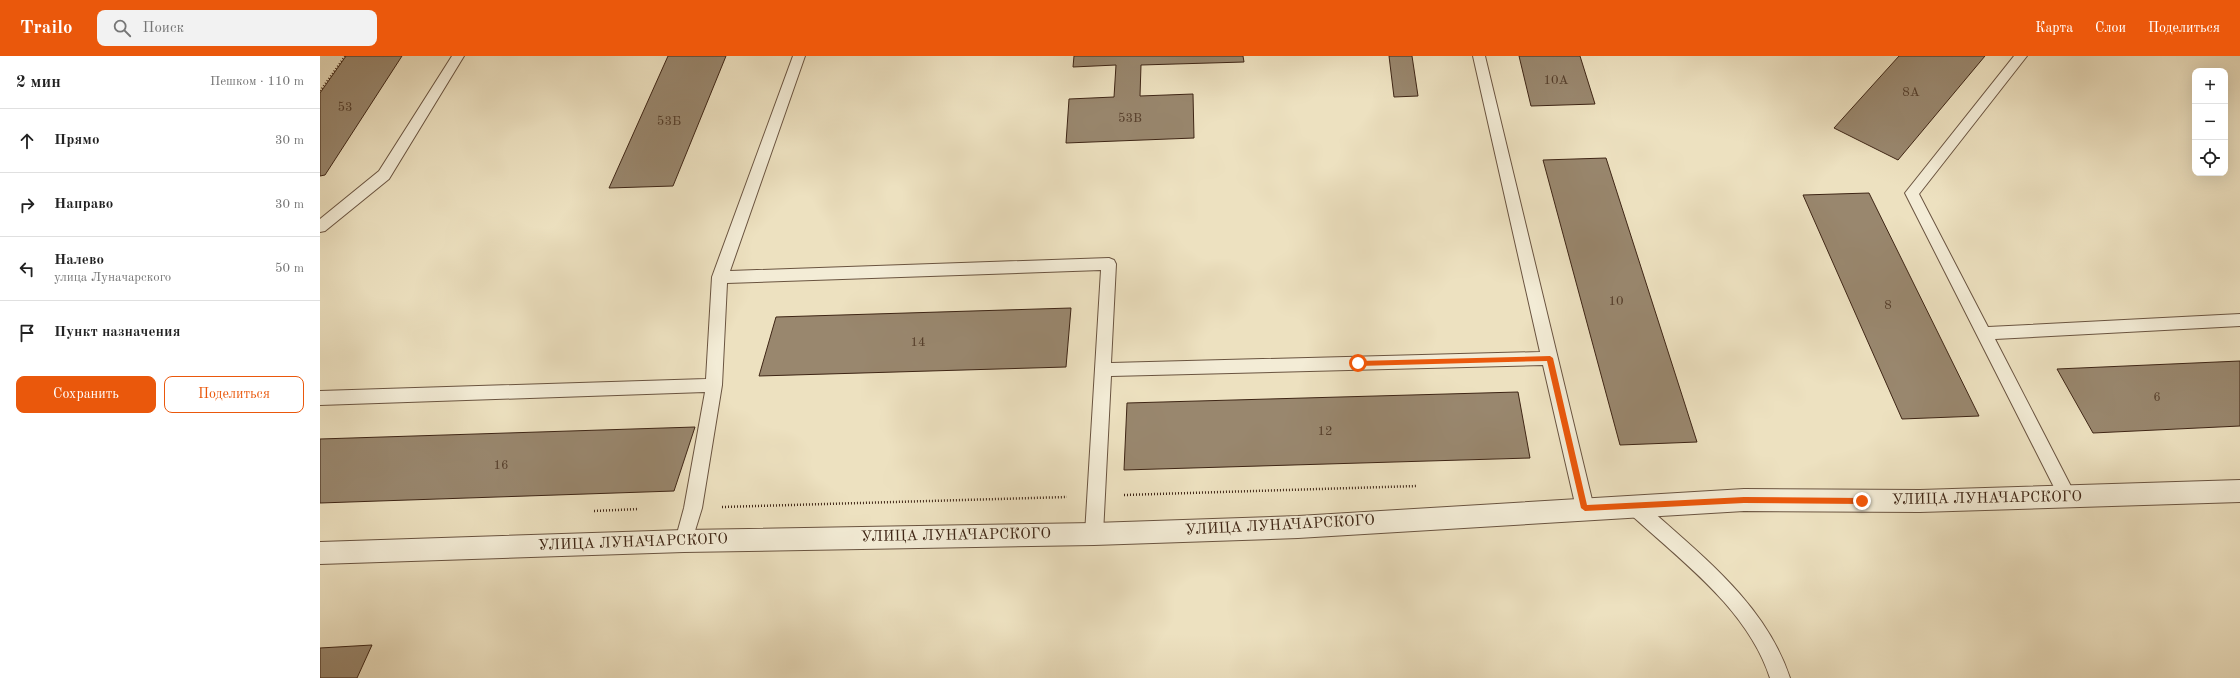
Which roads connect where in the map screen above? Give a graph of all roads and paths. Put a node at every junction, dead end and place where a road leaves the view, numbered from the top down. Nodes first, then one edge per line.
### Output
1 (345, 56) edge
2 (458, 56) edge
3 (799, 56) edge
4 (1479, 56) edge
5 (2021, 56) edge
6 (320, 91) edge
7 (320, 227) edge
8 (720, 277) junction
9 (2240, 320) edge
10 (1984, 333) junction
11 (1550, 358) junction
12 (1103, 370) junction
13 (714, 385) junction
14 (320, 398) edge
15 (1420, 486) dead end
16 (2240, 492) edge
17 (1096, 496) junction
18 (2068, 498) junction
19 (1635, 507) junction
20 (693, 508) junction
21 (1585, 508) junction
22 (641, 509) dead end
23 (588, 511) dead end
24 (1094, 534) junction
25 (684, 541) junction
26 (320, 553) edge
27 (1780, 678) edge

1 - 6 path
2 - 7 lane
3 - 8 lane
4 - 11 lane
5 - 10 lane
8 - 12 lane
8 - 13 lane
9 - 10 lane
10 - 18 lane
11 - 12 lane
11 - 21 lane
12 - 17 lane
13 - 14 lane
13 - 20 lane
15 - 17 path
16 - 18 street, УЛИЦА ЛУНАЧАРСКОГО
17 - 20 path
17 - 24 lane
18 - 19 street, УЛИЦА ЛУНАЧАРСКОГО
19 - 21 street, УЛИЦА ЛУНАЧАРСКОГО
19 - 27 lane
20 - 25 lane
21 - 24 street, УЛИЦА ЛУНАЧАРСКОГО
22 - 23 path
24 - 25 street, УЛИЦА ЛУНАЧАРСКОГО
25 - 26 street, УЛИЦА ЛУНАЧАРСКОГО

